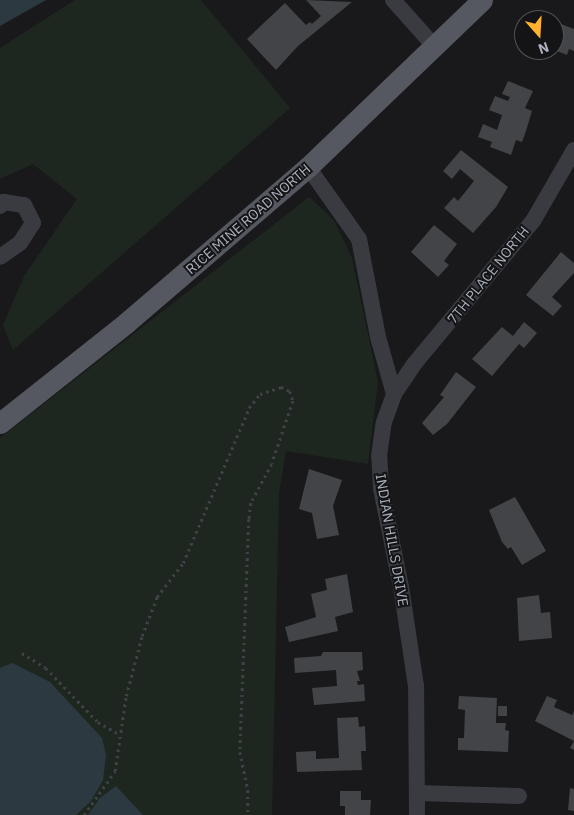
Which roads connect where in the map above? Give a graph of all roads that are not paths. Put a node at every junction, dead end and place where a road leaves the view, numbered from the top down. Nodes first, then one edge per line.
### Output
1 (393, 0) edge
2 (482, 0) edge
3 (435, 47) junction
4 (574, 150) edge
5 (308, 167) junction
6 (0, 206) edge
7 (0, 257) edge
8 (394, 394) junction
9 (2, 417) edge
10 (418, 793) junction
11 (519, 796) dead end
12 (417, 815) edge

1 - 3 street
2 - 3 main road, RICE MINE ROAD NORTH
3 - 5 main road, RICE MINE ROAD NORTH
4 - 8 street, 7TH PLACE NORTH
5 - 8 street
5 - 9 main road, RICE MINE ROAD NORTH
6 - 7 street
8 - 10 street, INDIAN HILLS DRIVE
10 - 11 street
10 - 12 street, INDIAN HILLS DRIVE

